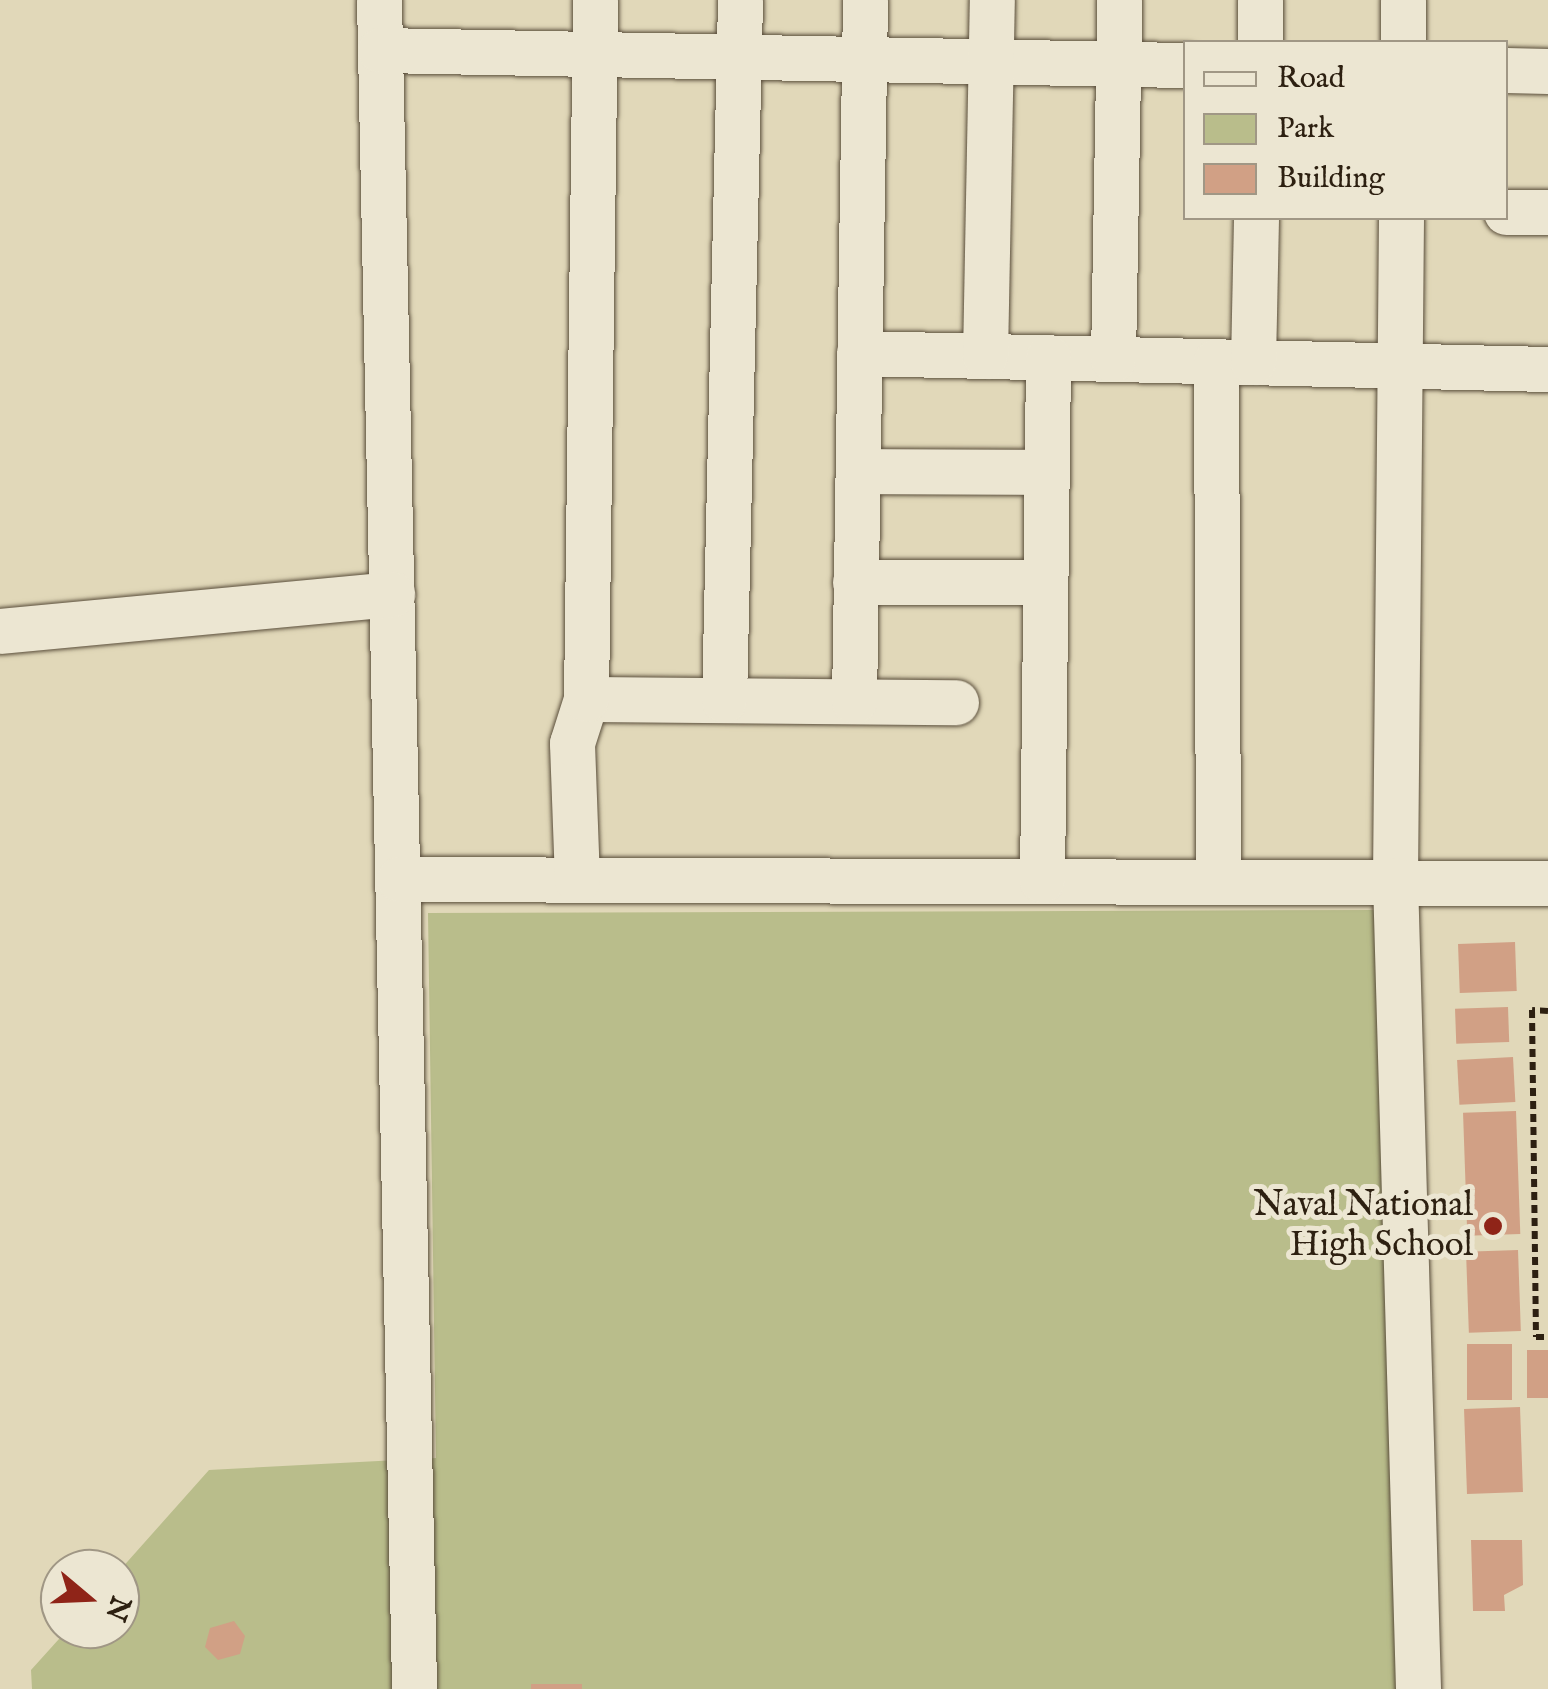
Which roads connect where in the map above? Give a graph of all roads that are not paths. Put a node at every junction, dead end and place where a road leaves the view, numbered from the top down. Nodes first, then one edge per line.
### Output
1 (379, 0) edge
2 (595, 0) edge
3 (740, 0) edge
4 (865, 0) edge
5 (992, 0) edge
6 (1120, 0) edge
7 (1260, 0) edge
8 (1403, 0) edge
9 (1260, 40) edge
10 (1402, 40) edge
11 (380, 50) junction
12 (594, 54) junction
13 (739, 56) junction
14 (864, 59) junction
15 (991, 61) junction
16 (1118, 63) junction
17 (1183, 64) edge
18 (1508, 70) edge
19 (1548, 70) edge
20 (1508, 212) edge
21 (1548, 212) edge
22 (1256, 220) edge
23 (1401, 220) edge
24 (859, 353) junction
25 (986, 356) junction
26 (1048, 357) junction
27 (1113, 359) junction
28 (1235, 362) junction
29 (1400, 365) junction
30 (1548, 369) edge
31 (858, 471) junction
32 (1046, 472) junction
33 (855, 582) junction
34 (1045, 582) junction
35 (392, 594) junction
36 (0, 631) edge
37 (586, 699) junction
38 (724, 700) junction
39 (854, 701) junction
40 (956, 702) dead end
41 (399, 879) junction
42 (577, 880) junction
43 (1042, 880) junction
44 (1218, 880) junction
45 (1396, 880) junction
46 (1548, 884) edge
47 (414, 1689) edge
48 (1418, 1689) edge

1 - 11 street
2 - 12 street
3 - 13 street
4 - 14 street
5 - 15 street
6 - 16 street
7 - 9 street
8 - 10 street
11 - 12 street
11 - 35 street
12 - 13 street
12 - 37 street
13 - 14 street
13 - 38 street
14 - 15 street
14 - 24 street
15 - 16 street
15 - 25 street
16 - 17 street
16 - 27 street
18 - 19 street
20 - 21 street
22 - 28 street
23 - 29 street
24 - 25 street
24 - 31 street
25 - 26 street
26 - 27 street
26 - 32 street
27 - 28 street
28 - 29 street
28 - 44 street
29 - 30 street
29 - 45 street
31 - 32 street
31 - 33 street
32 - 34 street
33 - 34 street
33 - 39 street
34 - 43 street
35 - 36 street
35 - 41 street
37 - 38 street
37 - 42 street
38 - 39 street
39 - 40 street
41 - 42 street
41 - 47 street
42 - 43 street
43 - 44 street
44 - 45 street
45 - 46 street
45 - 48 street

